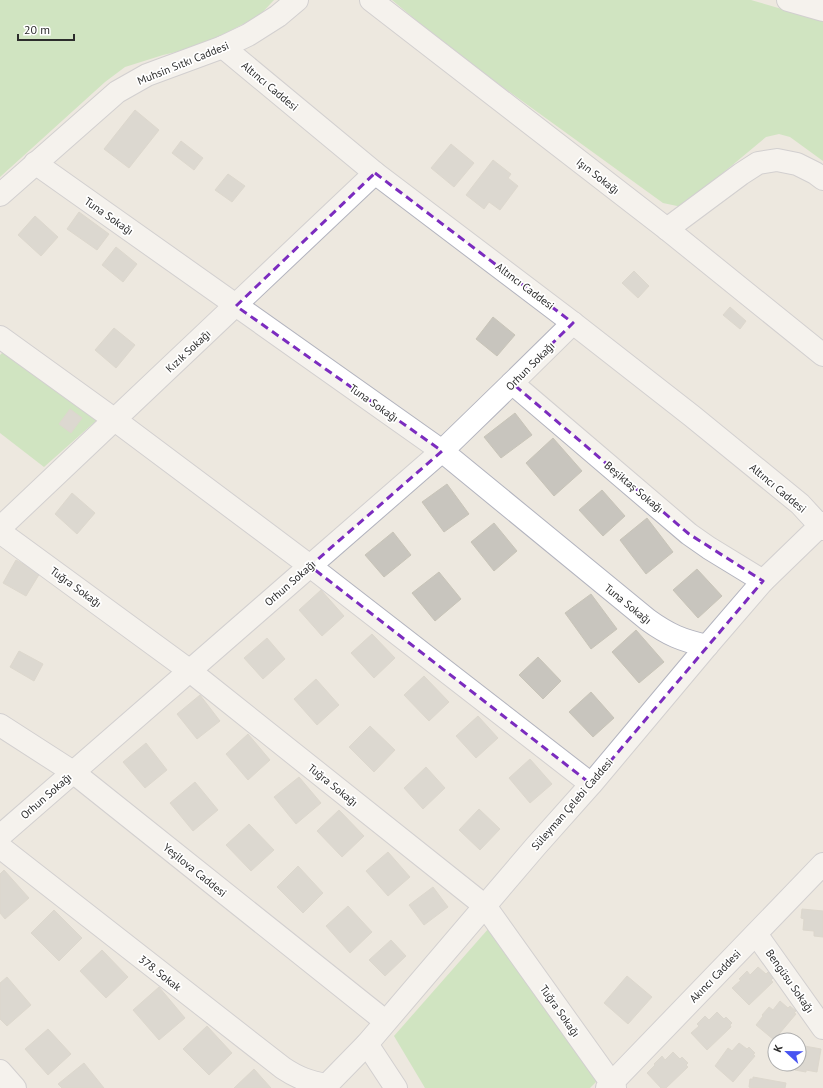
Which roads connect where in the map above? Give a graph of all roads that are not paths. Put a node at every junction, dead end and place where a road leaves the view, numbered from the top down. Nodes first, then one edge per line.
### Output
1 (297, 0) edge
2 (371, 0) edge
3 (788, 0) edge
4 (823, 10) edge
5 (223, 47) junction
6 (35, 163) junction
7 (375, 173) junction
8 (823, 179) edge
9 (0, 195) edge
10 (667, 229) junction
11 (236, 306) junction
12 (572, 323) junction
13 (0, 337) edge
14 (823, 355) edge
15 (512, 383) junction
16 (115, 420) junction
17 (442, 451) junction
18 (822, 526) edge
19 (0, 528) edge
20 (0, 532) edge
21 (310, 566) junction
22 (764, 581) junction
23 (707, 646) junction
24 (190, 670) junction
25 (0, 724) edge
26 (73, 772) junction
27 (591, 784) junction
28 (0, 836) edge
29 (0, 847) edge
30 (823, 864) edge
31 (486, 906) junction
32 (756, 934) junction
33 (385, 1021) junction
34 (823, 1028) edge
35 (367, 1044) junction
36 (0, 1071) edge
37 (326, 1086) edge
38 (611, 1086) edge
39 (15, 1088) edge
40 (396, 1088) edge

1 - 5 street, Muhsin Sıtkı Caddesi
2 - 10 street, Işın Sokağı
3 - 4 street
5 - 6 street, Muhsin Sıtkı Caddesi
5 - 7 street, Altıncı Caddesi
6 - 9 street, Muhsin Sıtkı Caddesi
6 - 11 street, Tuna Sokağı
7 - 11 street, Kızık Sokağı
7 - 12 street, Altıncı Caddesi
8 - 10 street
10 - 14 street, Işın Sokağı
11 - 16 street, Kızık Sokağı
11 - 17 street, Tuna Sokağı
12 - 15 street, Orhun Sokağı
12 - 18 street, Altıncı Caddesi
13 - 16 street
15 - 17 street, Orhun Sokağı
15 - 22 street, Beşiktaş Sokağı
16 - 19 street, Kızık Sokağı
16 - 21 street
17 - 21 street, Orhun Sokağı
17 - 23 street, Tuna Sokağı
18 - 22 street, Süleyman Çelebi Caddesi
20 - 24 street, Tuğra Sokağı
21 - 24 street, Orhun Sokağı
21 - 27 street
22 - 23 street, Süleyman Çelebi Caddesi
23 - 27 street, Süleyman Çelebi Caddesi
24 - 26 street, Orhun Sokağı
24 - 31 street, Tuğra Sokağı
25 - 26 street, Yeşilova Caddesi
26 - 28 street, Orhun Sokağı
26 - 33 street, Yeşilova Caddesi
27 - 31 street, Süleyman Çelebi Caddesi
29 - 37 street, 378. Sokak
30 - 32 street, Akıncı Caddesi
31 - 33 street, Süleyman Çelebi Caddesi
31 - 38 street, Tuğra Sokağı
32 - 34 street, Bengüsu Sokağı
32 - 38 street, Akıncı Caddesi
33 - 35 street, Süleyman Çelebi Caddesi
35 - 37 street, Süleyman Çelebi Caddesi
35 - 40 street
36 - 39 street

